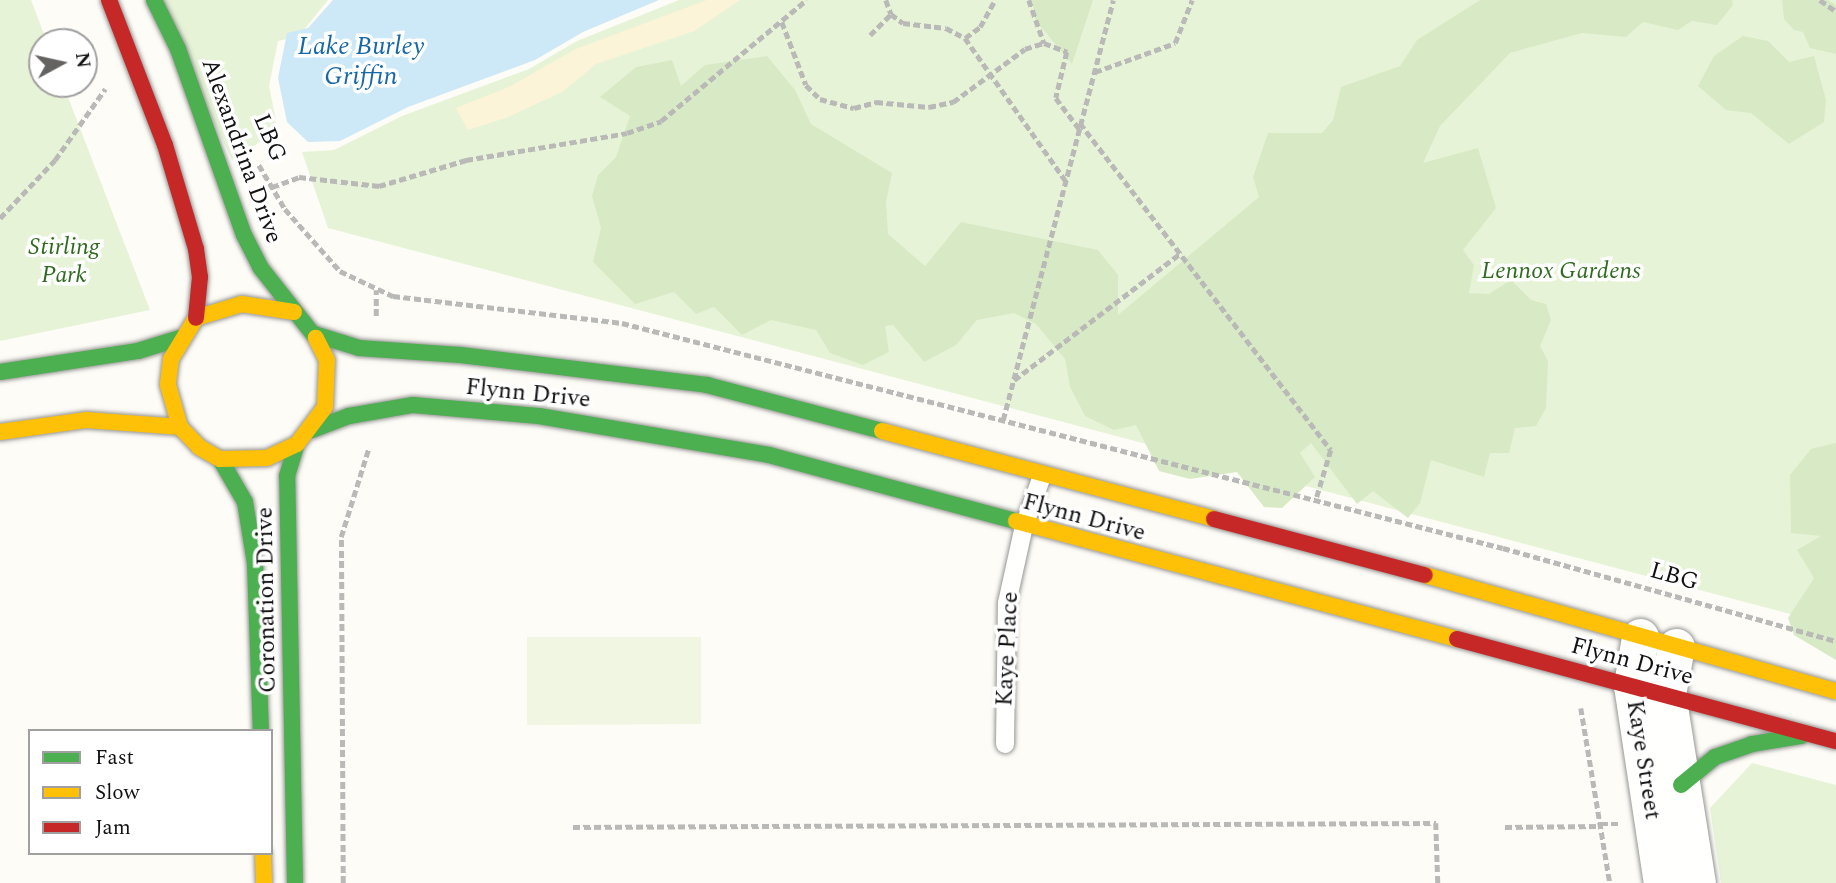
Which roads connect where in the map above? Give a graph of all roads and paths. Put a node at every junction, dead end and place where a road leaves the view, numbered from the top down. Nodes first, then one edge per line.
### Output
1 (108, 0) edge
2 (154, 0) edge
3 (806, 0) edge
4 (886, 0) edge
5 (995, 0) edge
6 (1029, 0) edge
7 (1113, 0) edge
8 (1192, 0) edge
9 (1820, 0) edge
10 (1836, 11) edge
11 (891, 14) junction
12 (782, 22) junction
13 (870, 35) dead end
14 (965, 38) junction
15 (1044, 43) junction
16 (1094, 72) junction
17 (991, 75) junction
18 (106, 88) dead end
19 (1080, 126) junction
20 (258, 163) dead end
21 (1065, 180) junction
22 (272, 187) junction
23 (0, 218) edge
24 (1181, 253) junction
25 (340, 271) dead end
26 (294, 312) junction
27 (196, 318) junction
28 (314, 334) junction
29 (180, 338) junction
30 (0, 372) edge
31 (1013, 381) junction
32 (1003, 420) dead end
33 (180, 427) junction
34 (312, 430) junction
35 (0, 432) edge
36 (372, 434) dead end
37 (298, 444) junction
38 (220, 459) junction
39 (1042, 476) junction
40 (1316, 500) dead end
41 (1024, 526) junction
42 (1503, 548) dead end
43 (1640, 637) junction
44 (1836, 641) edge
45 (1676, 647) junction
46 (1632, 685) junction
47 (1836, 691) edge
48 (1579, 694) dead end
49 (1667, 694) junction
50 (261, 729) edge
51 (1810, 734) junction
52 (1836, 741) edge
53 (1005, 744) dead end
54 (1681, 785) junction
55 (1601, 826) junction
56 (572, 827) dead end
57 (1505, 827) dead end
58 (263, 855) edge
59 (264, 883) edge
60 (295, 883) edge
61 (343, 883) edge
62 (1438, 883) edge
63 (1610, 883) edge
64 (1662, 883) edge
65 (1697, 883) edge

1 - 27 main road
2 - 26 main road, Alexandrina Drive
3 - 12 path
4 - 11 path
5 - 14 path
6 - 15 path
7 - 16 path
8 - 16 path
9 - 10 path
11 - 13 path
11 - 14 path
12 - 17 path
12 - 22 path
14 - 17 path
15 - 17 path
15 - 19 path
16 - 19 path
17 - 21 path
18 - 23 path
19 - 21 path
19 - 24 path
20 - 22 path, LBG
21 - 31 path
22 - 25 path, LBG
24 - 31 path
24 - 40 path
26 - 27 main road
26 - 28 main road
27 - 29 main road
28 - 34 main road
28 - 39 main road, Flynn Drive
29 - 30 main road
29 - 33 main road
31 - 32 path
33 - 35 main road
33 - 38 main road
34 - 37 main road
34 - 41 main road, Flynn Drive
36 - 61 path
37 - 38 main road
37 - 60 main road, Coronation Drive
38 - 50 main road, Coronation Drive
39 - 41 lane, Kaye Place
39 - 43 main road, Flynn Drive
41 - 46 main road, Flynn Drive
41 - 53 lane, Kaye Place
42 - 44 path, LBG
43 - 45 main road, Flynn Drive
43 - 46 street, Kaye Street
45 - 47 main road, Flynn Drive
45 - 49 street, Kaye Street
46 - 49 main road, Flynn Drive
46 - 64 street, Kaye Street
48 - 55 path
49 - 51 main road, Flynn Drive
49 - 54 street, Kaye Street
51 - 52 main road, Flynn Drive
51 - 54 main road
54 - 65 street, Kaye Street
55 - 57 path
55 - 63 path
56 - 62 path
58 - 59 main road

